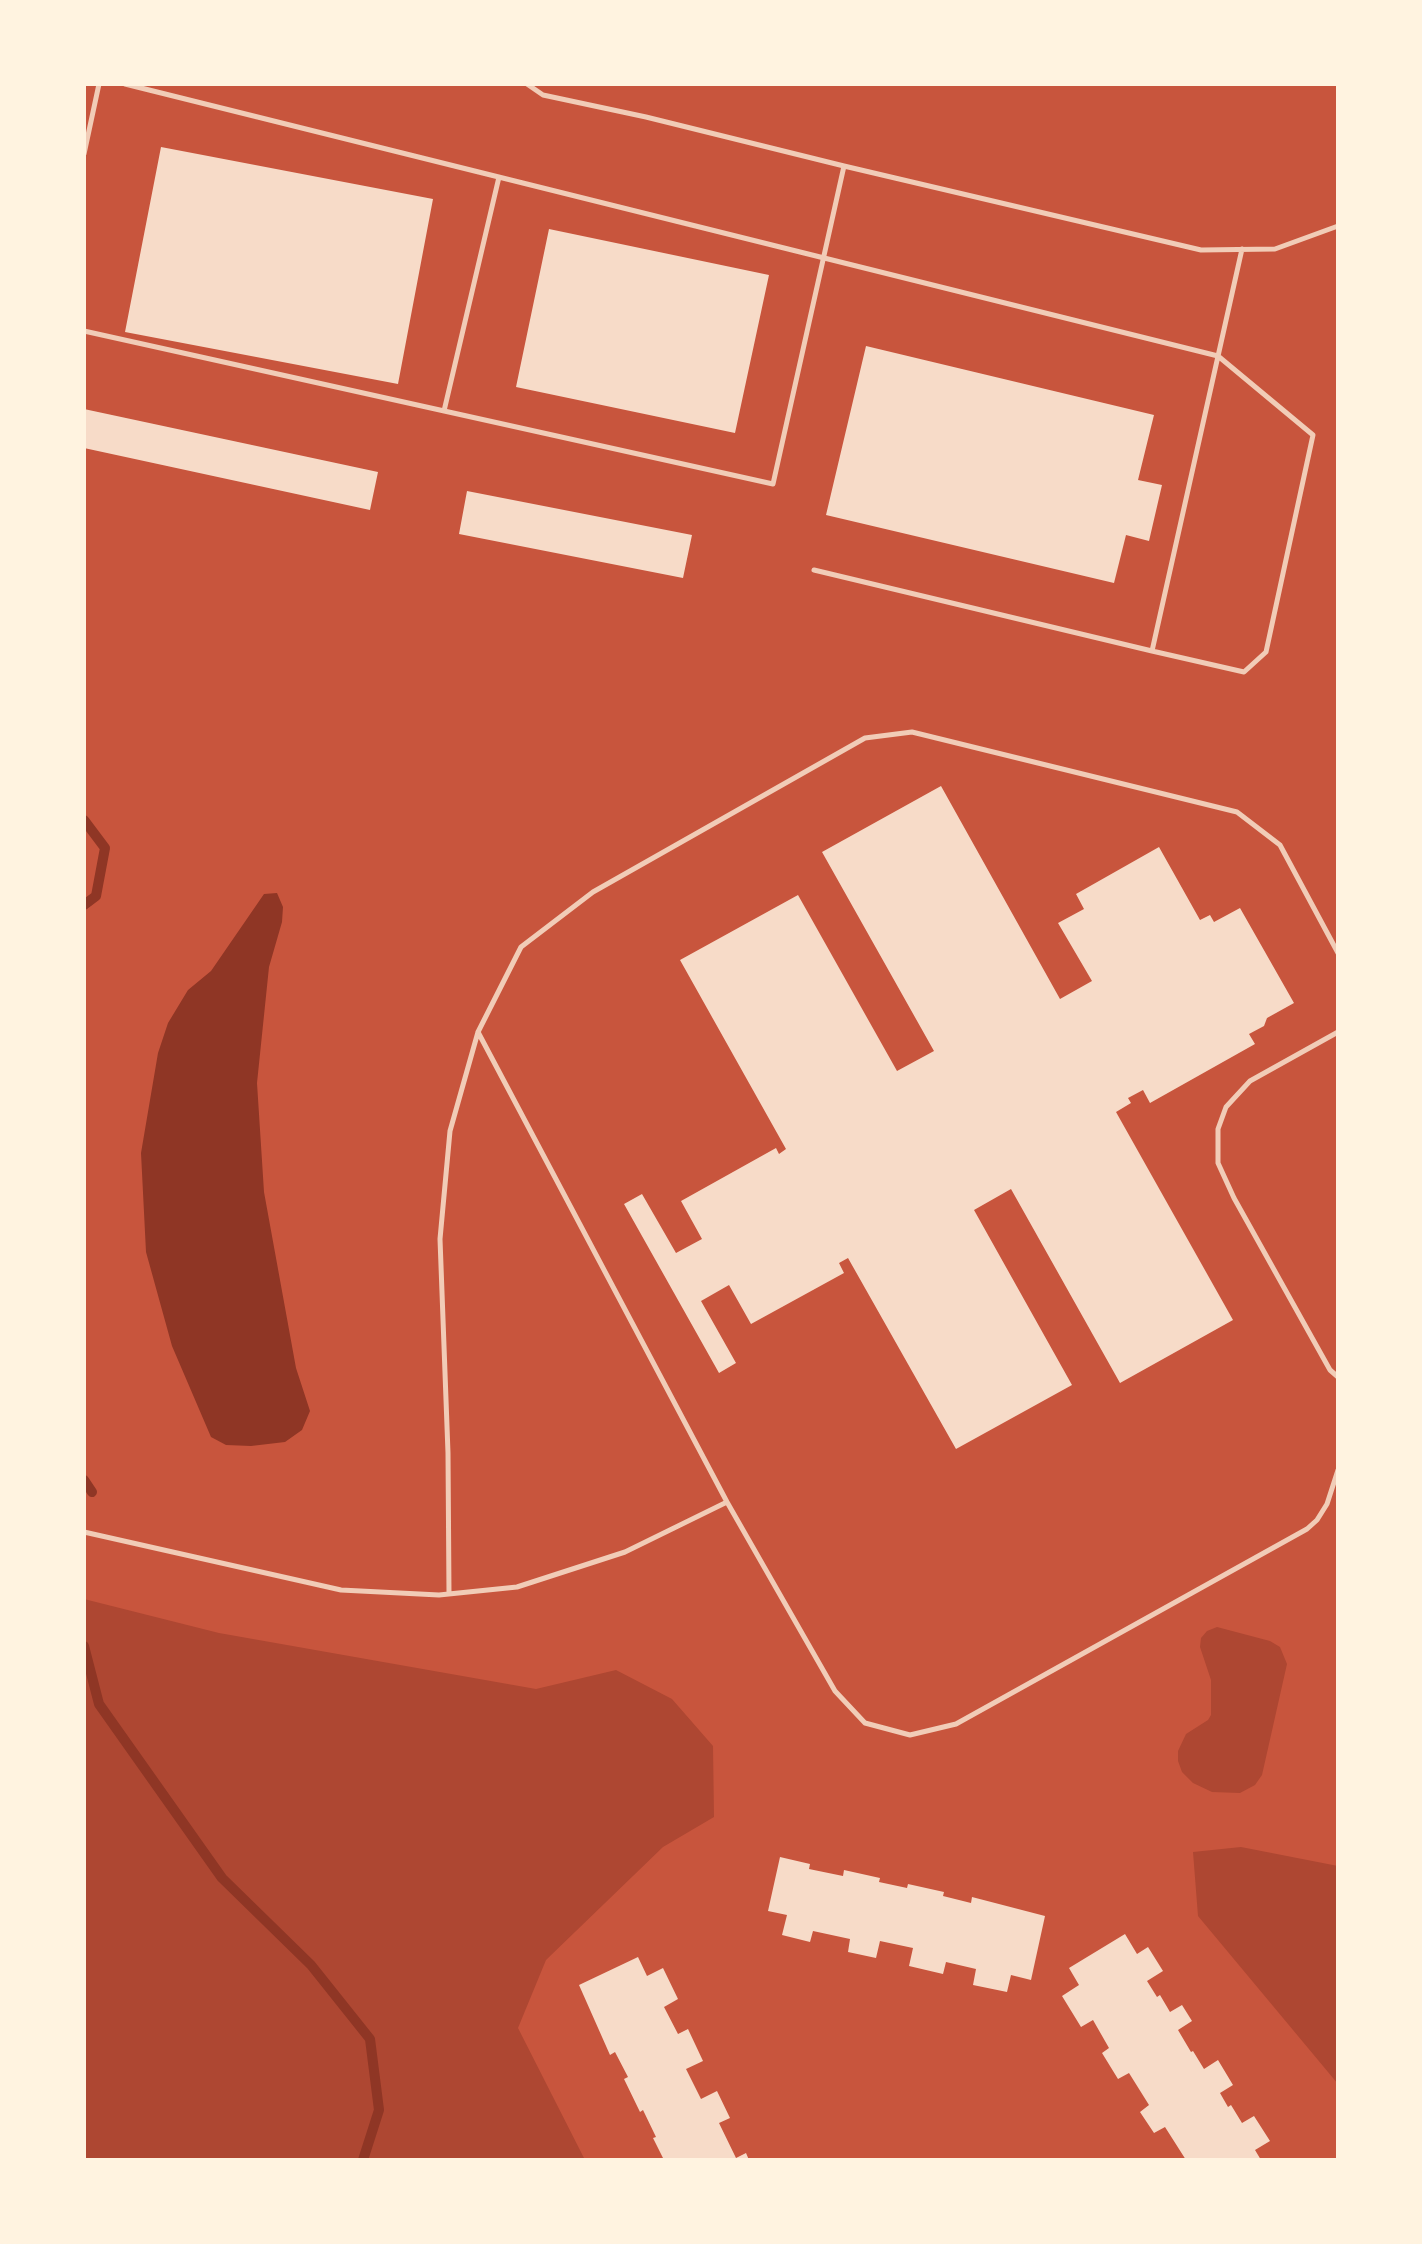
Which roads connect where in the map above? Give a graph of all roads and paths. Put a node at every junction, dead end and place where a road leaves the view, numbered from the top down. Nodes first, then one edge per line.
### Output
1 (99, 84) edge
2 (125, 84) edge
3 (527, 84) edge
4 (84, 154) edge
5 (844, 166) junction
6 (499, 177) junction
7 (1338, 226) edge
8 (1242, 249) junction
9 (824, 258) junction
10 (84, 331) edge
11 (1218, 356) junction
12 (444, 411) junction
13 (814, 570) dead end
14 (1152, 651) junction
15 (1338, 953) edge
16 (478, 1032) junction
17 (1338, 1032) edge
18 (1338, 1377) edge
19 (1338, 1470) edge
20 (727, 1502) junction
21 (84, 1532) edge
22 (449, 1594) junction

1 - 4 lane
2 - 6 lane
3 - 5 lane
5 - 8 lane
5 - 9 lane
6 - 9 lane
6 - 12 lane
7 - 8 lane
8 - 11 lane
9 - 11 lane
9 - 12 lane
10 - 12 lane
11 - 14 lane
11 - 14 lane
13 - 14 lane
15 - 16 lane
16 - 20 lane
16 - 22 lane
17 - 18 lane
19 - 20 lane
20 - 22 lane
21 - 22 lane

